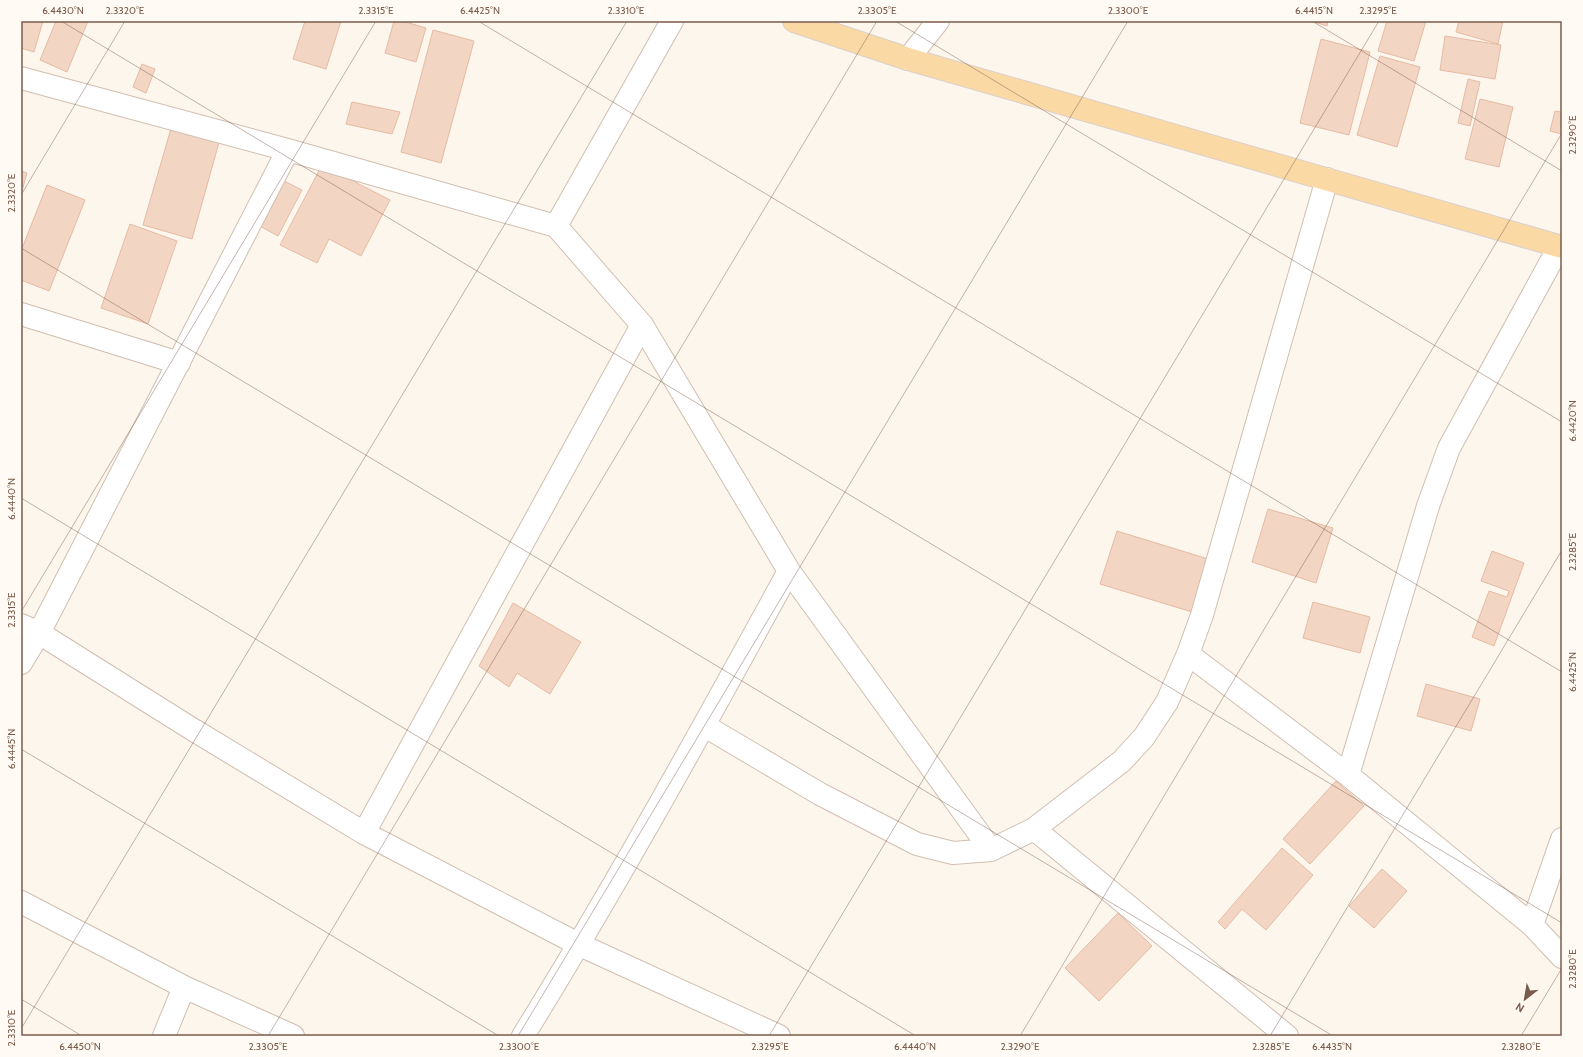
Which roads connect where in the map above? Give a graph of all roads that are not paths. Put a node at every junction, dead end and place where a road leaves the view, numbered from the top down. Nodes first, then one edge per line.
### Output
1 (672, 21) edge
2 (794, 21) edge
3 (938, 21) edge
4 (908, 59) junction
5 (21, 78) edge
6 (288, 150) junction
7 (1327, 179) junction
8 (556, 226) junction
9 (1561, 247) edge
10 (21, 314) edge
11 (642, 325) junction
12 (178, 363) junction
13 (789, 571) junction
14 (30, 629) edge
15 (1188, 654) junction
16 (21, 663) edge
17 (705, 726) junction
18 (1348, 774) junction
19 (1034, 829) junction
20 (364, 833) junction
21 (1562, 839) edge
22 (991, 850) junction
23 (21, 902) edge
24 (1532, 925) junction
25 (580, 945) junction
26 (1562, 956) edge
27 (184, 987) junction
28 (765, 1034) edge
29 (164, 1036) edge
30 (294, 1036) edge
31 (522, 1036) edge
32 (1287, 1036) edge

1 - 8 street
2 - 4 main road
3 - 4 street
4 - 7 main road
5 - 6 street
6 - 8 street
6 - 12 street
7 - 9 main road
7 - 15 street
8 - 11 street
9 - 18 street
10 - 12 street
11 - 13 street
11 - 20 street
12 - 14 street
13 - 17 street
13 - 22 street
14 - 16 street
14 - 20 street
15 - 18 street
15 - 19 street
17 - 22 street
17 - 25 street
18 - 24 street
19 - 22 street
19 - 32 street
20 - 25 street
21 - 24 street
23 - 27 street
24 - 26 street
25 - 28 street
25 - 31 street
27 - 29 street
27 - 30 street

